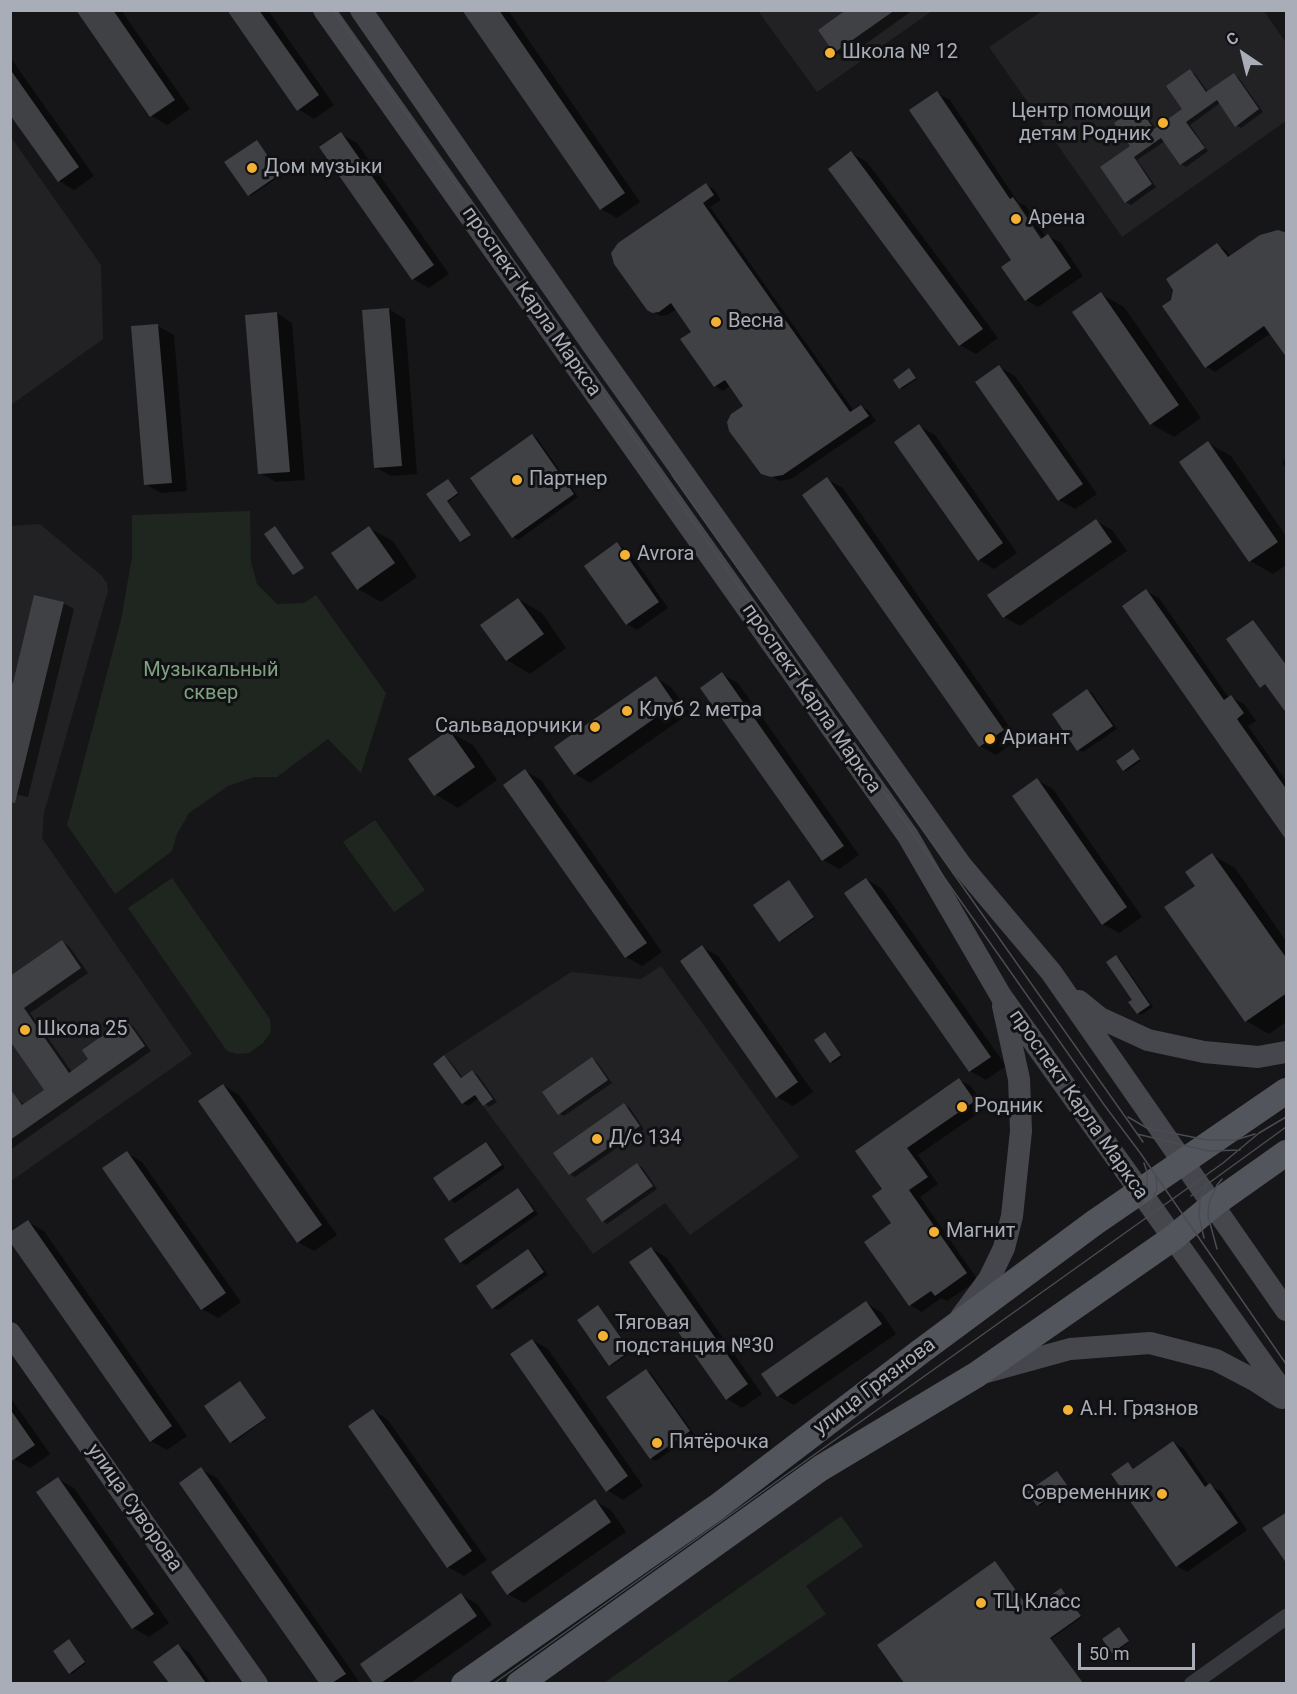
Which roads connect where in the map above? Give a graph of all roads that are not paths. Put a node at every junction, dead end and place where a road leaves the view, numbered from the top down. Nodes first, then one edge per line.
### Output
1 (324, 10) edge
2 (361, 10) edge
3 (1061, 986) junction
4 (1001, 996) junction
5 (1287, 1052) edge
6 (1287, 1092) edge
7 (1287, 1154) edge
8 (1183, 1162) junction
9 (1139, 1191) junction
10 (1214, 1204) junction
11 (1173, 1238) junction
12 (1287, 1310) edge
13 (953, 1327) junction
14 (10, 1333) edge
15 (976, 1375) junction
16 (1287, 1396) edge
17 (1287, 1401) edge
18 (1287, 1617) edge
19 (257, 1683) edge
20 (464, 1683) edge
21 (519, 1683) edge
22 (1192, 1683) edge

1 - 4 main road, проспект Карла Маркса
2 - 3 main road, проспект Карла Маркса
3 - 5 main road
3 - 8 main road, проспект Карла Маркса
4 - 9 main road, проспект Карла Маркса
4 - 13 main road
6 - 8 main road, улица Грязнова
7 - 10 main road, улица Грязнова
8 - 9 main road, улица Грязнова
8 - 10 main road, проспект Карла Маркса
9 - 11 main road, проспект Карла Маркса
9 - 13 main road, улица Грязнова
10 - 11 main road, улица Грязнова
10 - 12 main road, проспект Карла Маркса
11 - 15 main road, улица Грязнова
11 - 16 main road, проспект Карла Маркса
13 - 20 main road, улица Грязнова
14 - 19 main road, улица Суворова
15 - 17 main road
15 - 21 main road, улица Грязнова
18 - 22 street

